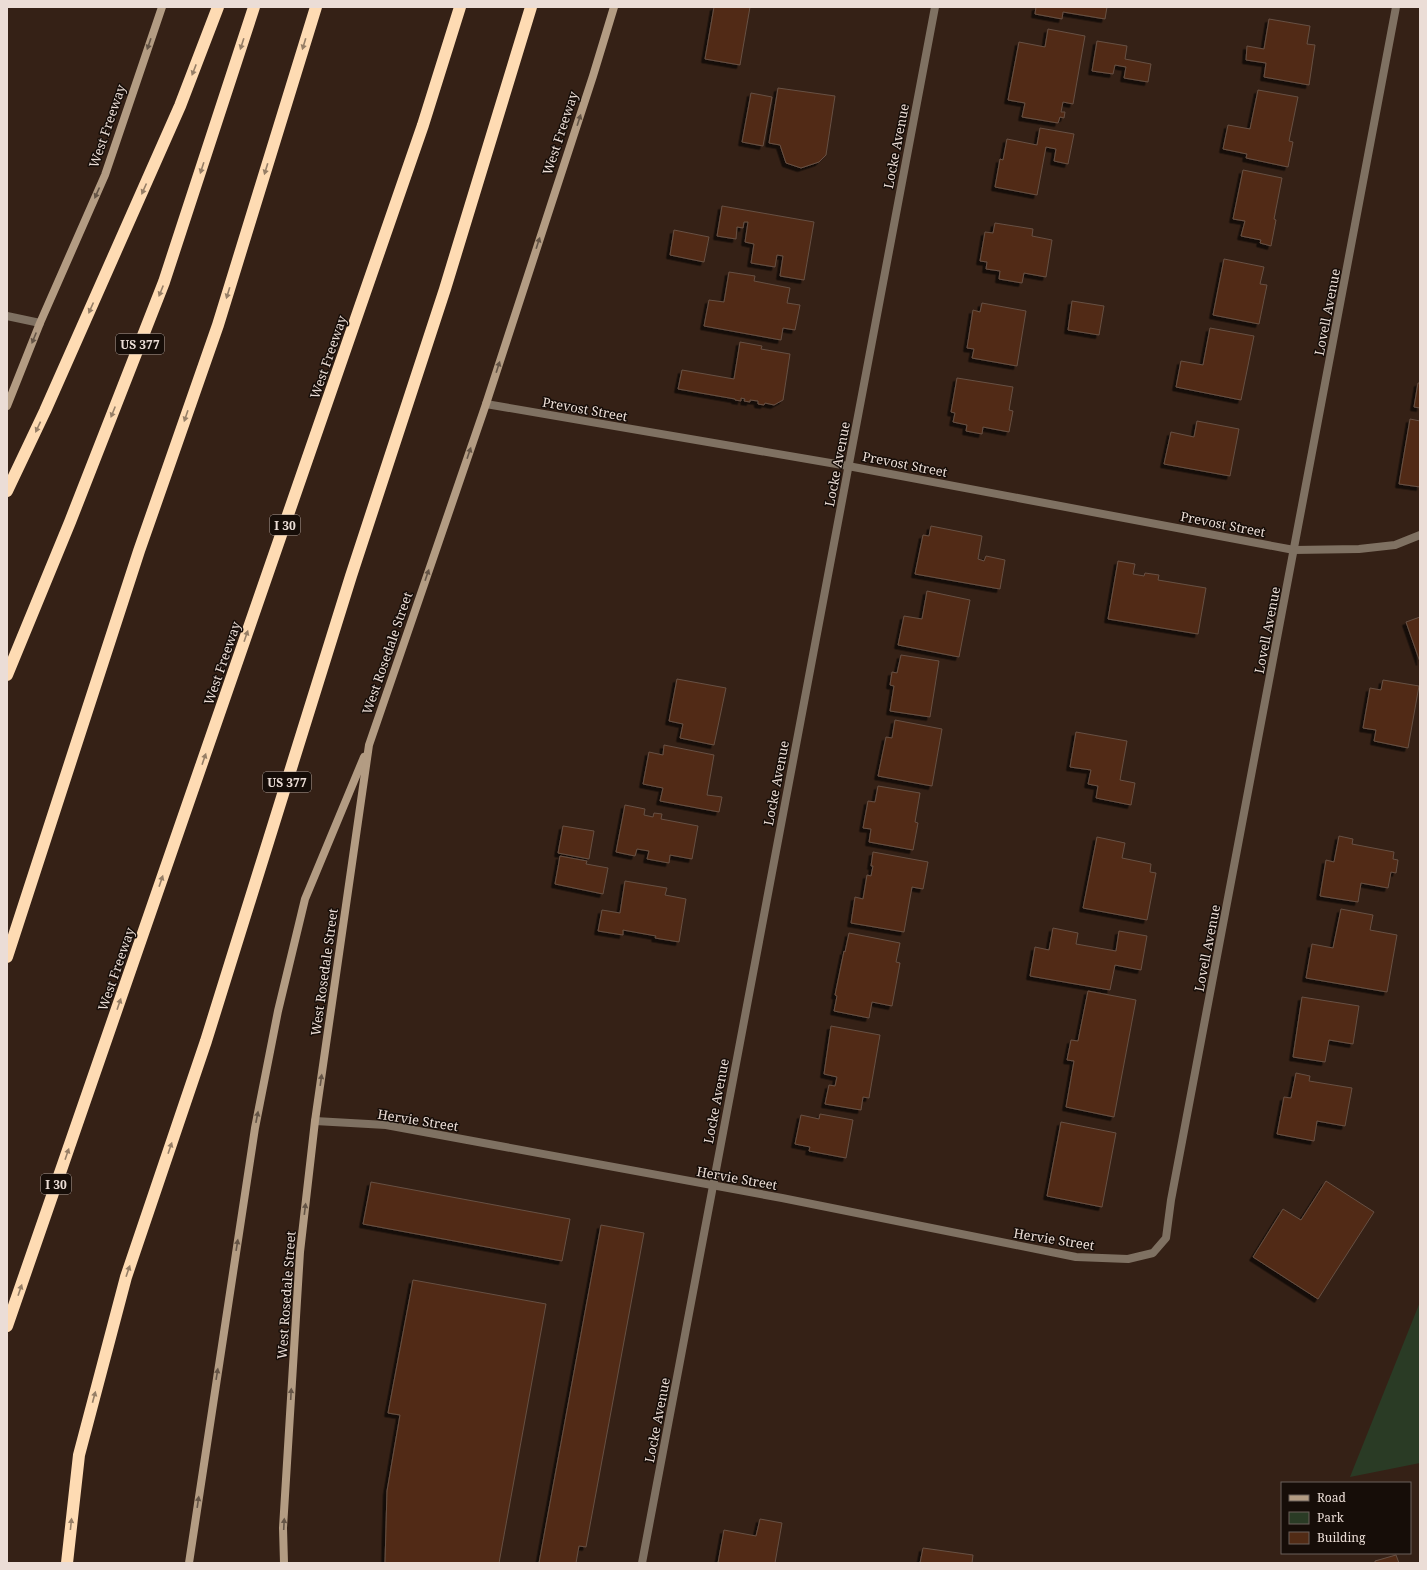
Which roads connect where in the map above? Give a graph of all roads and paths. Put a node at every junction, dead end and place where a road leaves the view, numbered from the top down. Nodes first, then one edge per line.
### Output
1 (162, 7) edge
2 (218, 7) edge
3 (254, 7) edge
4 (316, 7) edge
5 (460, 7) edge
6 (531, 7) edge
7 (614, 7) edge
8 (935, 7) edge
9 (1396, 7) edge
10 (7, 316) edge
11 (40, 323) junction
12 (486, 404) junction
13 (7, 406) edge
14 (848, 466) junction
15 (7, 491) edge
16 (1420, 535) edge
17 (1294, 550) junction
18 (7, 675) edge
19 (369, 745) junction
20 (7, 957) edge
21 (315, 1121) junction
22 (713, 1186) junction
23 (1152, 1253) joint
24 (7, 1326) edge
25 (67, 1563) edge
26 (189, 1563) edge
27 (284, 1563) edge
28 (642, 1563) edge

1 -> 11 main road, West Freeway
2 -> 15 highway
3 -> 18 highway, US 377
4 -> 20 highway
24 -> 5 highway, West Freeway / I 30
25 -> 6 highway, US 377
12 -> 7 main road, West Freeway
8 - 14 street, Locke Avenue
9 - 17 street, Lovell Avenue
10 - 11 street
11 -> 13 main road, West Freeway
12 - 14 street, Prevost Street
19 -> 12 main road, West Rosedale Street
14 - 17 street, Prevost Street
14 - 22 street, Locke Avenue
16 - 17 street, Prevost Street
17 - 23 street, Lovell Avenue
21 -> 19 main road, West Rosedale Street
26 -> 19 main road
21 - 22 street, Hervie Street
27 -> 21 main road, West Rosedale Street
22 - 23 street, Hervie Street
22 - 28 street, Locke Avenue

